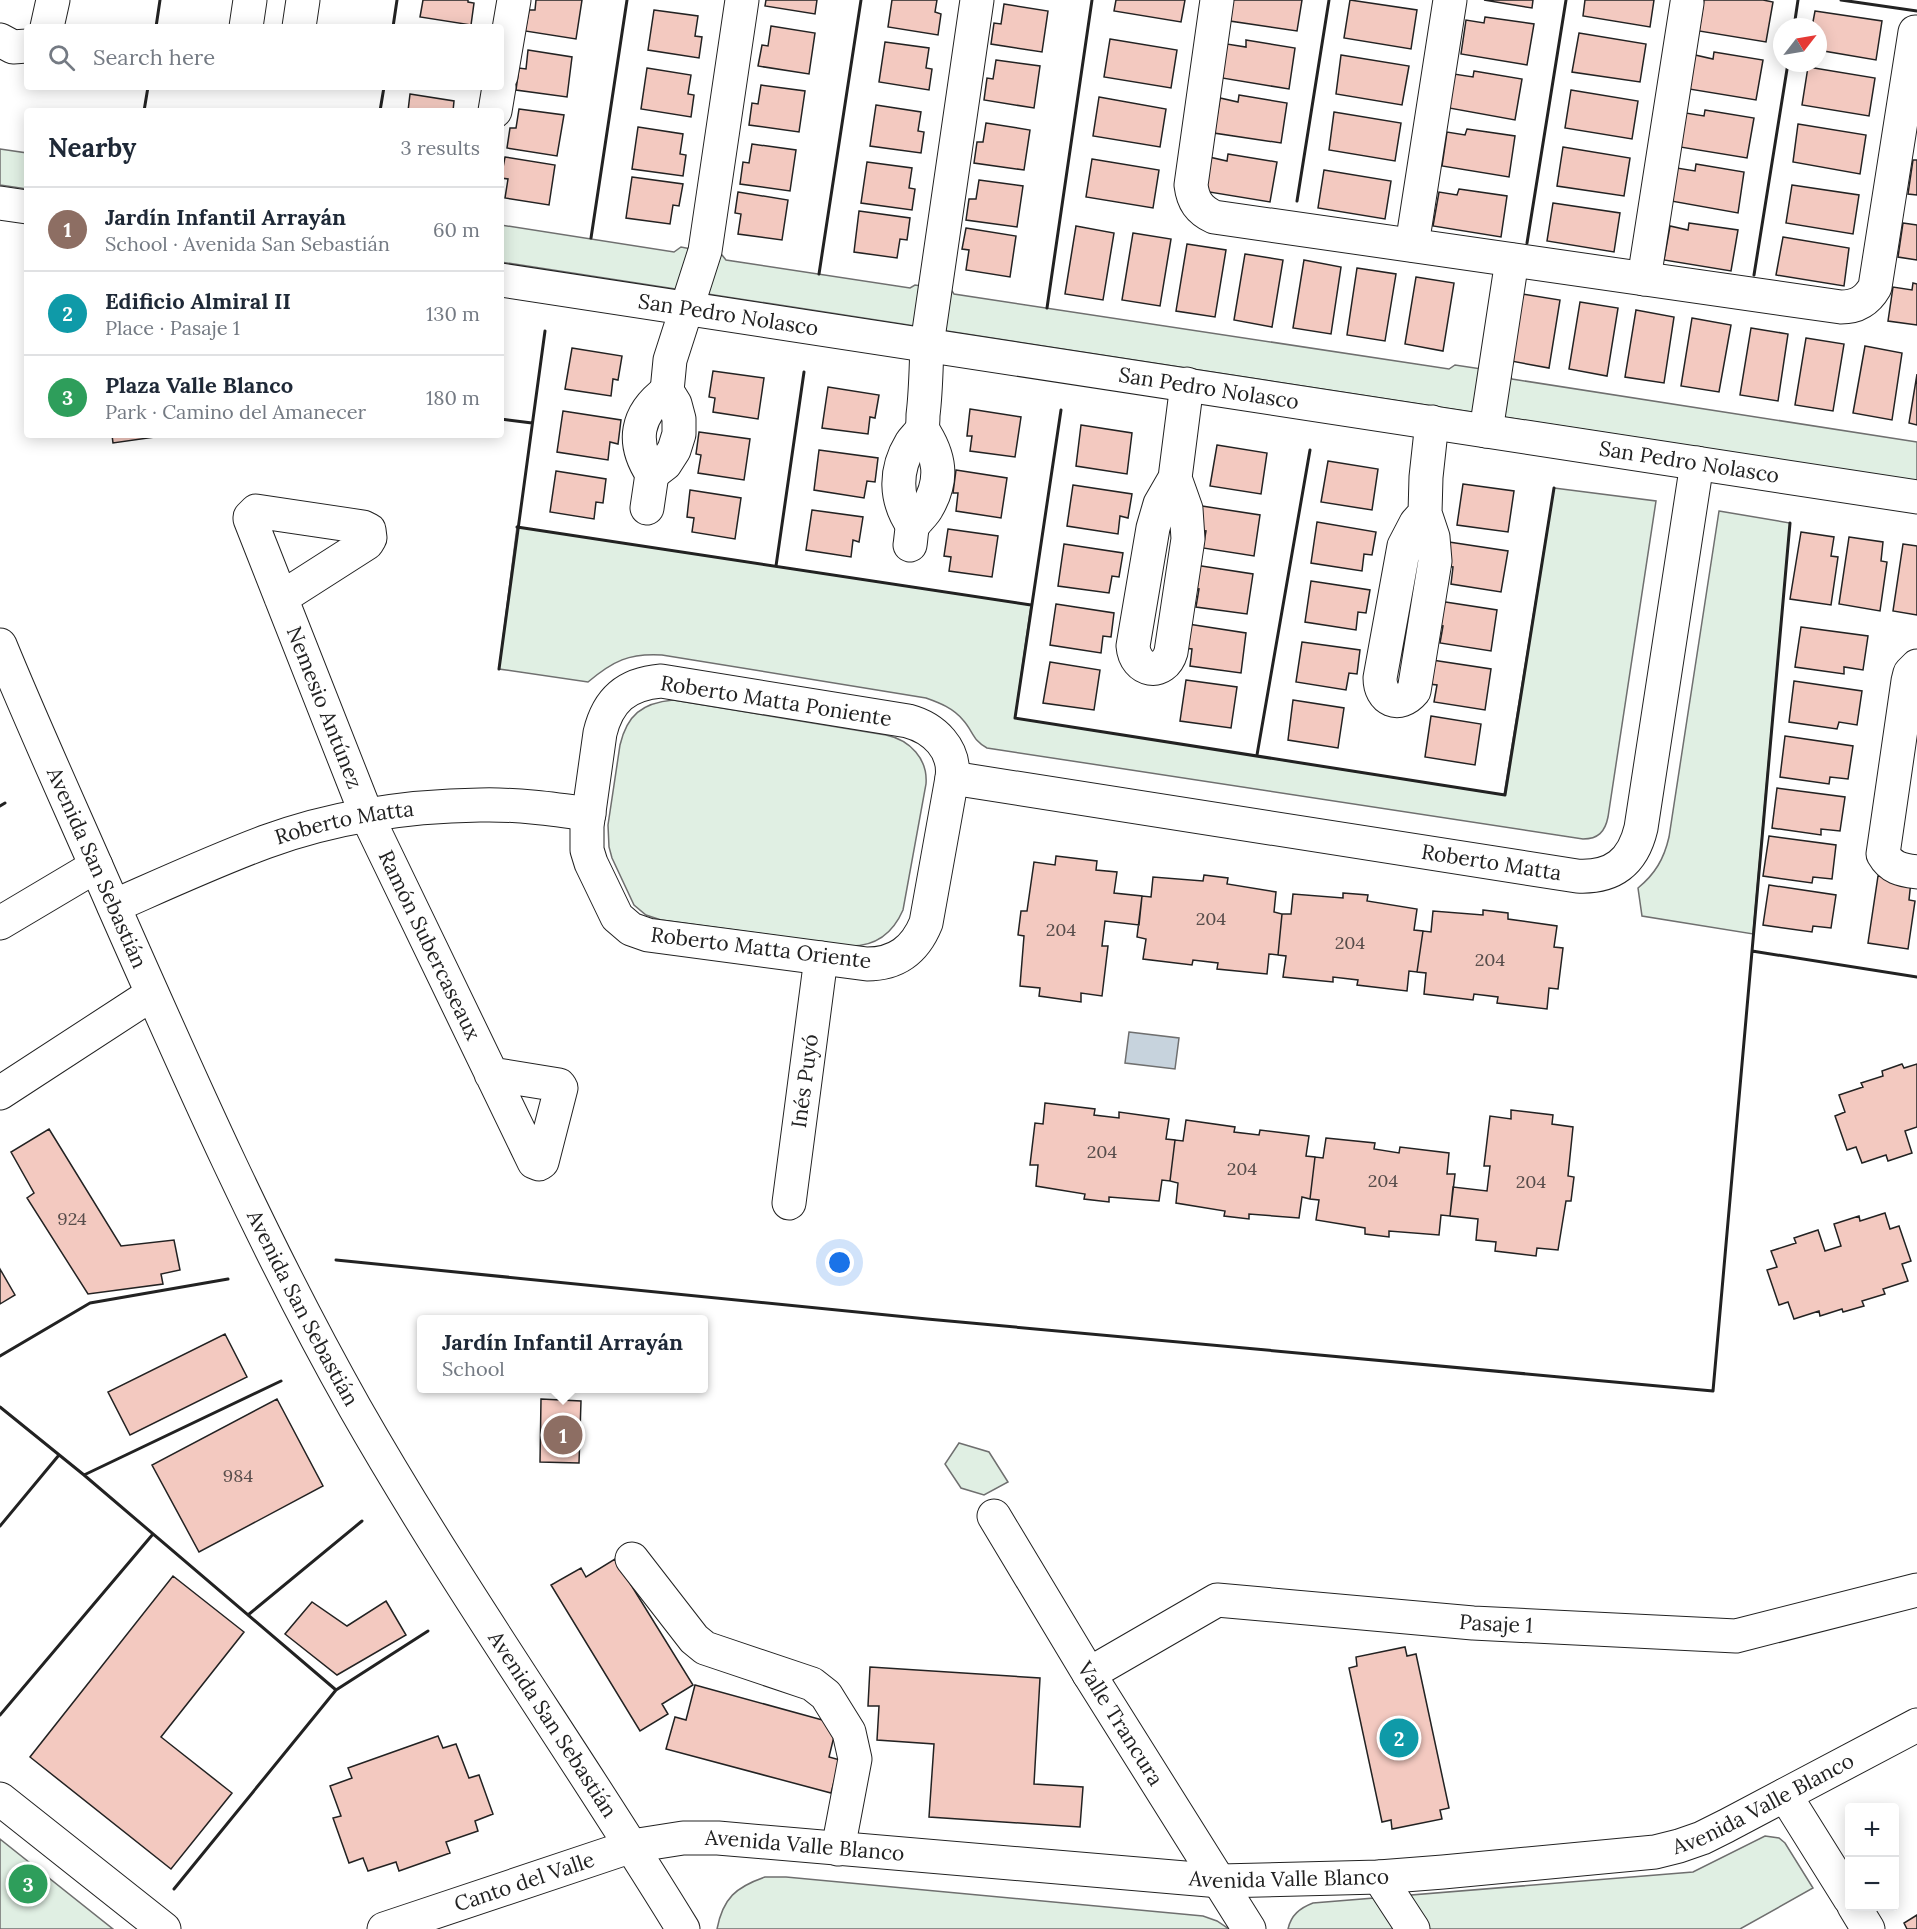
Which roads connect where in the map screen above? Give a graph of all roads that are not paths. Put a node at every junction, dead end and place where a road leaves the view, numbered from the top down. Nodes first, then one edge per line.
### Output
1 (53, 0) edge
2 (250, 0) edge
3 (303, 0) edge
4 (514, 0) edge
5 (742, 0) edge
6 (977, 0) edge
7 (1217, 0) edge
8 (1450, 0) edge
9 (1687, 3) dead end
10 (49, 24) edge
11 (246, 24) edge
12 (299, 24) edge
13 (1915, 32) dead end
14 (0, 40) edge
15 (24, 46) edge
16 (504, 58) edge
17 (498, 90) edge
18 (496, 108) edge
19 (0, 203) edge
20 (24, 207) edge
21 (1412, 245) junction
22 (1512, 260) junction
23 (1644, 279) junction
24 (504, 280) edge
25 (687, 308) junction
26 (927, 345) junction
27 (1187, 384) junction
28 (1431, 422) junction
29 (1486, 431) junction
30 (1697, 463) junction
31 (1174, 478) dead end
32 (1917, 497) edge
33 (647, 508) dead end
34 (1425, 513) dead end
35 (912, 537) dead end
36 (281, 598) dead end
37 (0, 645) edge
38 (1917, 666) edge
39 (952, 778) junction
40 (589, 814) junction
41 (367, 816) junction
42 (96, 866) junction
43 (1917, 872) edge
44 (114, 906) junction
45 (0, 923) edge
46 (821, 958) junction
47 (152, 994) junction
48 (491, 1074) dead end
49 (0, 1093) edge
50 (789, 1203) dead end
51 (994, 1516) dead end
52 (632, 1559) dead end
53 (1917, 1590) edge
54 (1089, 1674) junction
55 (1917, 1725) edge
56 (1785, 1795) junction
57 (0, 1799) edge
58 (632, 1846) junction
59 (838, 1849) junction
60 (1379, 1877) junction
61 (1220, 1881) junction
62 (1845, 1891) edge
63 (1857, 1911) edge
64 (164, 1929) edge
65 (384, 1929) edge
66 (683, 1929) edge
67 (1249, 1929) edge
68 (1413, 1929) edge
69 (1868, 1929) edge

1 - 10 street
2 - 11 street
3 - 12 street
4 - 16 street
5 - 25 street
6 - 26 street
7 - 21 street
8 - 21 street
9 - 23 street
13 - 23 street
14 - 15 street
17 - 18 street
19 - 20 street
21 - 22 street
22 - 23 street
22 - 29 street
24 - 25 street, San Pedro Nolasco
25 - 26 street, San Pedro Nolasco
25 - 33 street
26 - 27 street, San Pedro Nolasco
26 - 35 street
27 - 28 street, San Pedro Nolasco
27 - 31 street
28 - 29 street, San Pedro Nolasco
28 - 34 street
29 - 30 street, San Pedro Nolasco
30 - 32 street, San Pedro Nolasco
30 - 39 street, Roberto Matta
36 - 41 street, Nemesio Antúnez
37 - 42 street, Avenida San Sebastián
38 - 43 street
39 - 40 street, Roberto Matta Poniente
39 - 46 street, Roberto Matta Oriente
40 - 41 street, Roberto Matta
40 - 46 street, Roberto Matta Oriente
41 - 44 street, Roberto Matta
41 - 48 street, Ramón Subercaseaux
42 - 44 street, Avenida San Sebastián
42 - 45 street
44 - 47 street, Avenida San Sebastián
46 - 50 street, Inés Puyó
47 - 49 street
47 - 58 street, Avenida San Sebastián
51 - 54 street, Valle Trancura
52 - 59 street
53 - 54 street, Pasaje 1
54 - 61 street, Valle Trancura
55 - 56 street, Avenida Valle Blanco
56 - 60 street, Avenida Valle Blanco
56 - 62 street
57 - 64 street
58 - 59 street, Avenida Valle Blanco
58 - 65 street, Canto del Valle
58 - 66 street, Avenida San Sebastián
59 - 61 street, Avenida Valle Blanco
60 - 61 street, Avenida Valle Blanco
60 - 68 street
61 - 67 street, Valle Trancura
63 - 69 street

